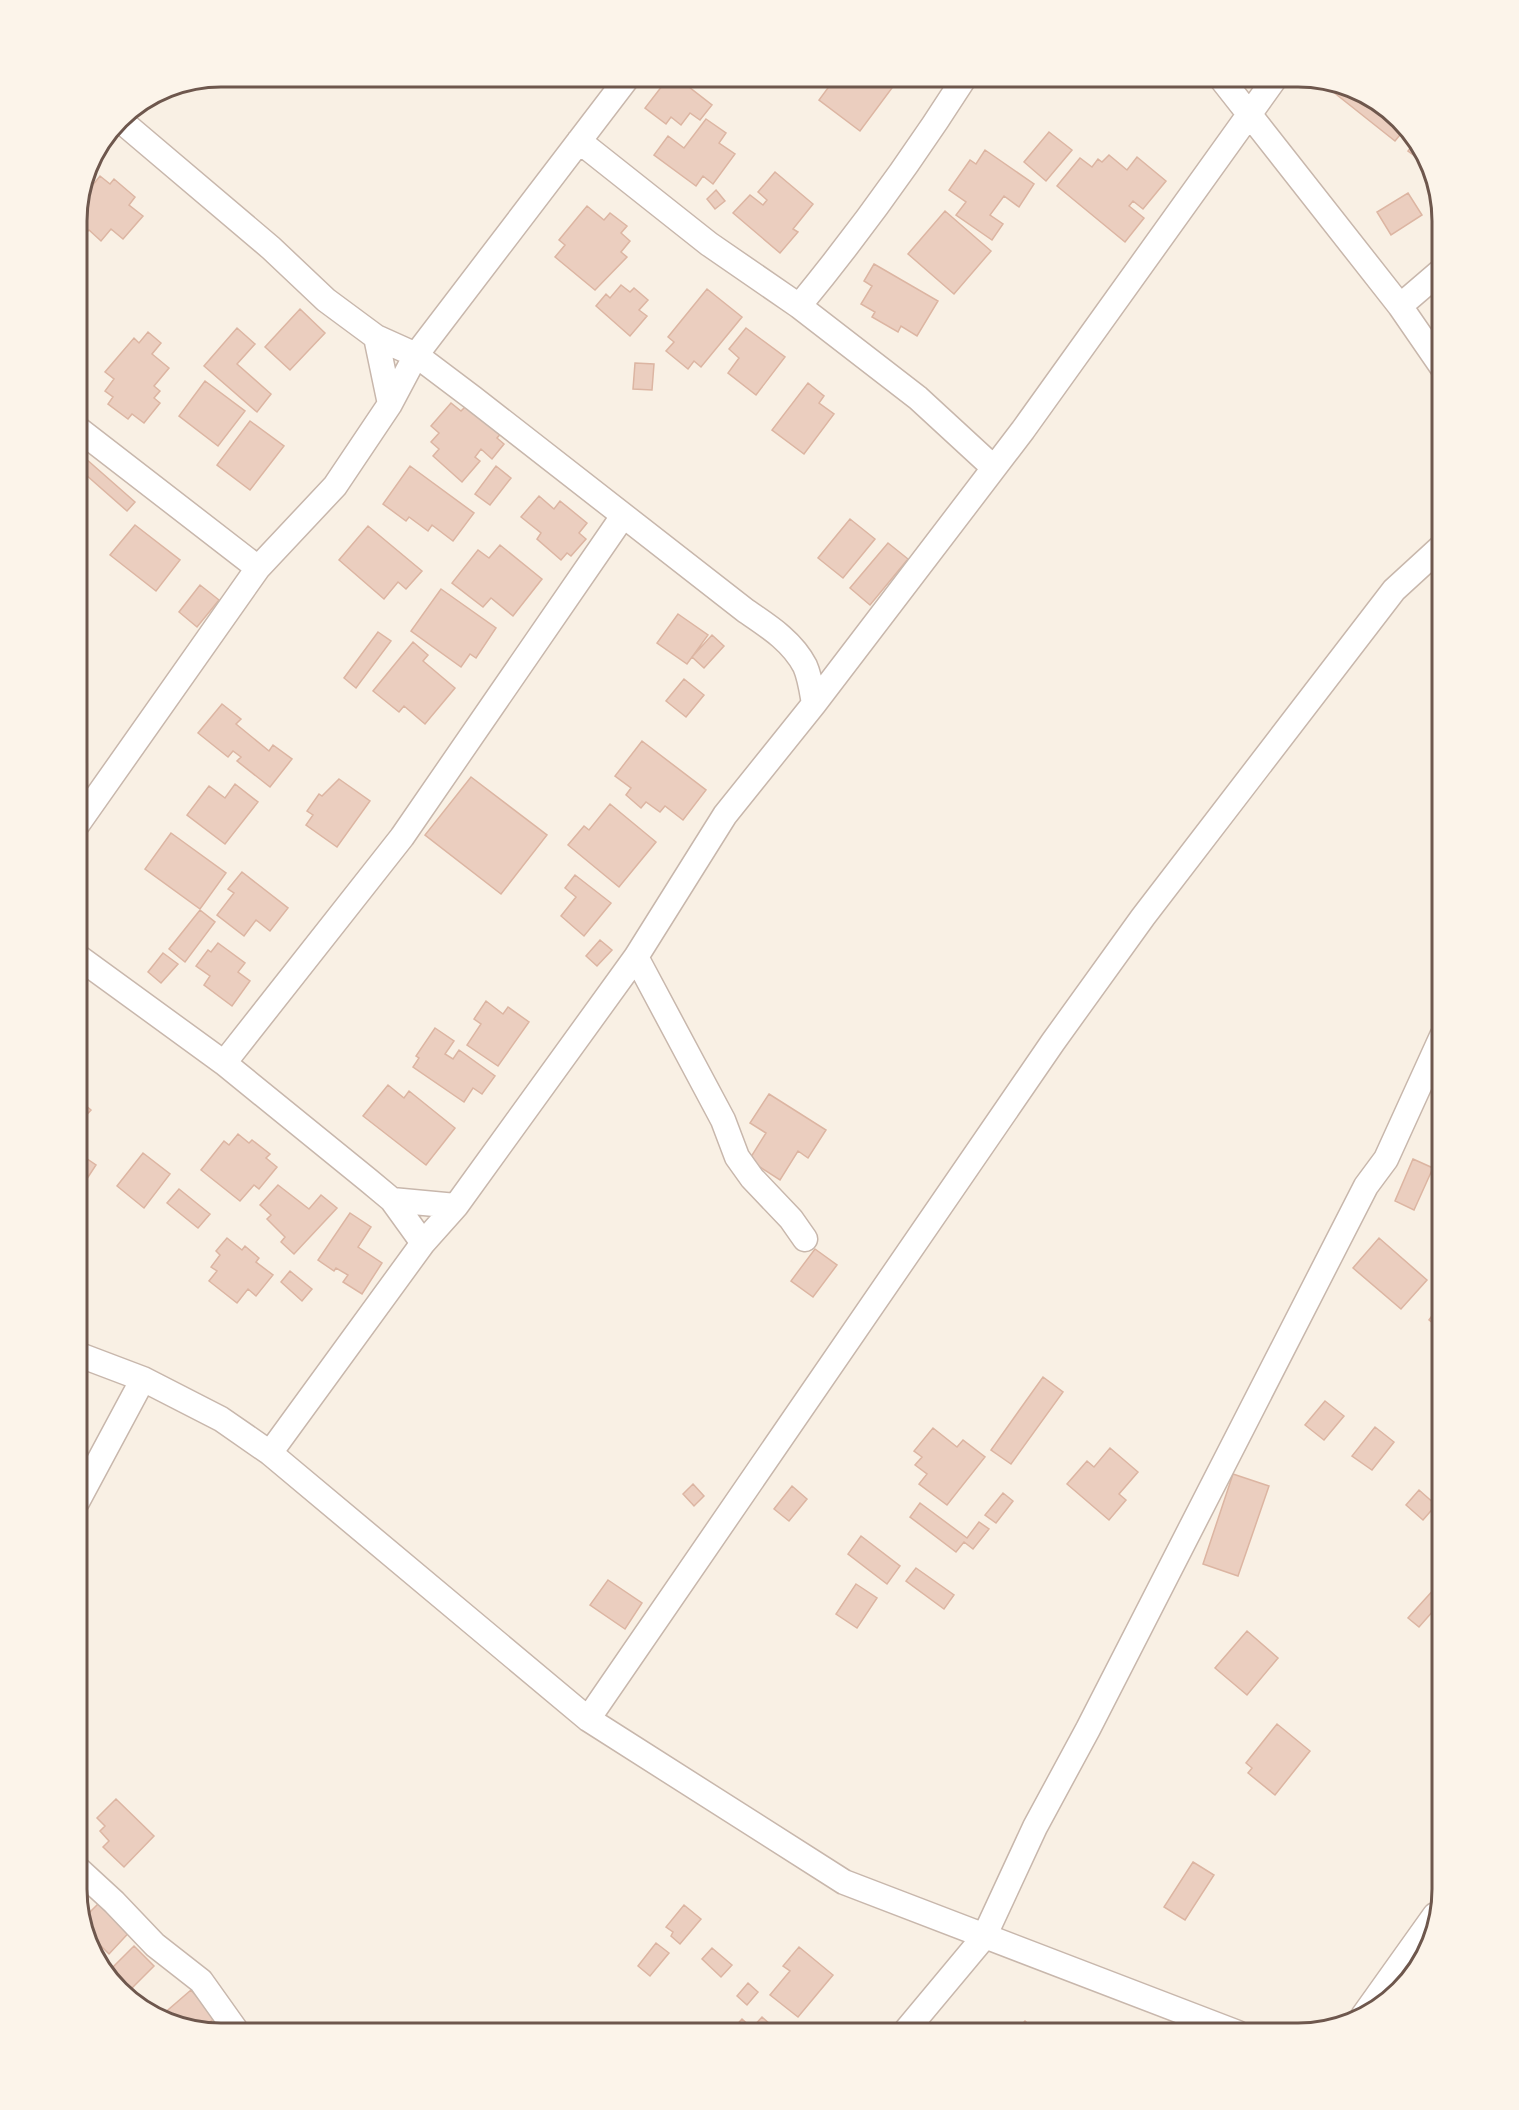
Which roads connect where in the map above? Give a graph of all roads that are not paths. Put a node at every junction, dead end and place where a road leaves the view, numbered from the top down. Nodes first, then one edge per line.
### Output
1 (620, 87) edge
2 (959, 87) edge
3 (1228, 87) edge
4 (1269, 87) edge
5 (1250, 113) junction
6 (127, 126) edge
7 (579, 141) junction
8 (1432, 279) edge
9 (799, 306) junction
10 (1400, 306) junction
11 (376, 337) junction
12 (1432, 351) edge
13 (416, 355) junction
14 (390, 404) junction
15 (87, 436) edge
16 (994, 468) junction
17 (623, 516) junction
18 (1432, 556) edge
19 (258, 568) junction
20 (814, 704) junction
21 (87, 811) edge
22 (636, 957) junction
23 (87, 963) edge
24 (1432, 1060) edge
25 (225, 1063) junction
26 (392, 1200) junction
27 (456, 1206) junction
28 (805, 1239) dead end
29 (423, 1243) junction
30 (87, 1358) edge
31 (143, 1378) junction
32 (270, 1452) junction
33 (87, 1484) edge
34 (588, 1719) junction
35 (87, 1878) edge
36 (1425, 1931) edge
37 (984, 1937) junction
38 (1377, 1996) edge
39 (231, 2023) edge
40 (912, 2023) edge
41 (1209, 2023) edge

1 - 7 street
2 - 9 street
3 - 5 street
4 - 5 street
5 - 10 street
5 - 16 street
6 - 11 street
7 - 9 street
7 - 13 street
8 - 10 street
9 - 16 street
10 - 12 street
11 - 13 street
11 - 14 street
13 - 14 street
13 - 17 street
14 - 19 street
15 - 19 street
16 - 20 street
17 - 20 street
17 - 25 street
18 - 34 street
19 - 21 street
20 - 22 street
22 - 27 street
22 - 28 street
23 - 25 street
24 - 37 street
25 - 26 street
26 - 27 street
26 - 29 street
27 - 29 street
29 - 32 street
30 - 31 street
31 - 32 street
31 - 33 street
32 - 34 street
34 - 37 street
35 - 39 street
36 - 38 street
37 - 40 street
37 - 41 street

